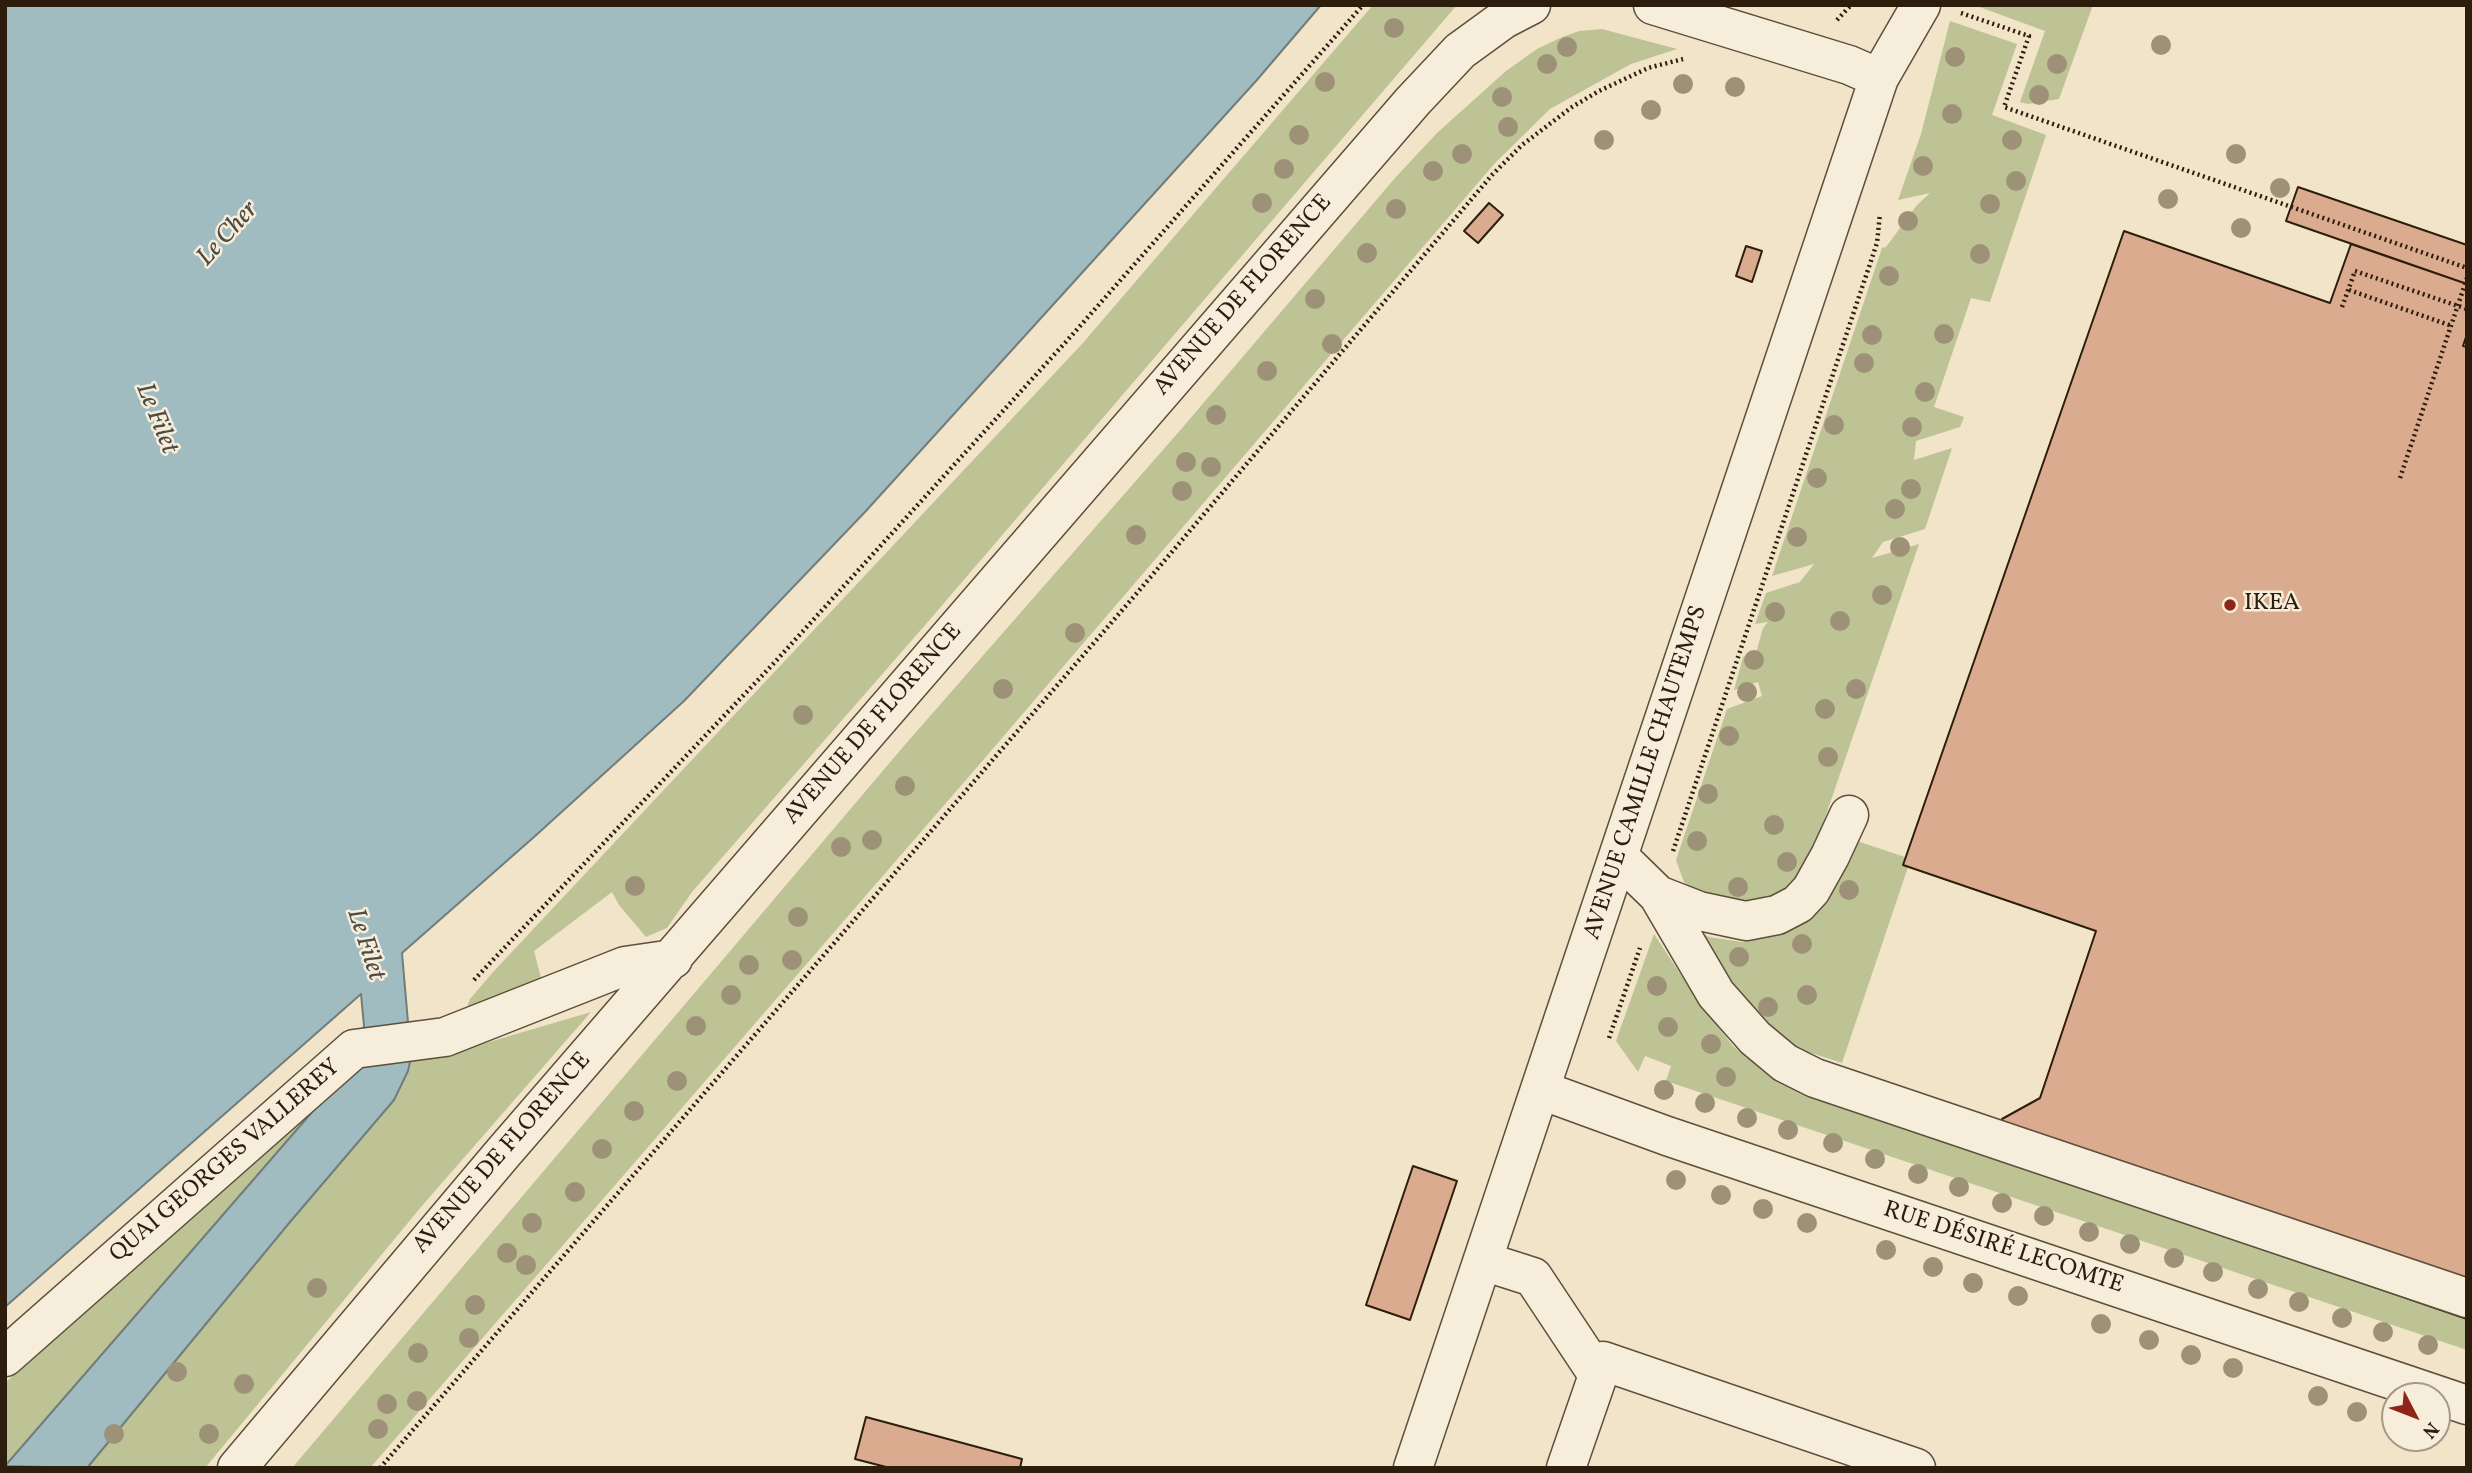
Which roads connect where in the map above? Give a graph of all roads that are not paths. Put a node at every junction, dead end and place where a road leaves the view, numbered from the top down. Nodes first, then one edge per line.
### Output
1 (1531, 5) edge
2 (1653, 5) edge
3 (1887, 5) edge
4 (1937, 8) edge
5 (1879, 78) junction
6 (1849, 815) dead end
7 (1619, 857) junction
8 (1658, 895) junction
9 (673, 959) junction
10 (1541, 1090) junction
11 (1483, 1261) junction
12 (2467, 1298) edge
13 (5, 1357) edge
14 (1598, 1375) junction
15 (2467, 1405) edge
16 (1911, 1467) edge
17 (237, 1468) edge
18 (1413, 1468) edge
19 (1566, 1468) edge

1 - 9 street, AVENUE DE FLORENCE
2 - 5 street
3 - 5 street, AVENUE CAMILLE CHAUTEMPS
4 - 5 street, AVENUE CAMILLE CHAUTEMPS
5 - 7 street, AVENUE CAMILLE CHAUTEMPS
6 - 8 street
7 - 8 street
7 - 10 street, AVENUE CAMILLE CHAUTEMPS
8 - 12 street
9 - 13 street, QUAI GEORGES VALLEREY
9 - 17 street, AVENUE DE FLORENCE
10 - 11 street, AVENUE CAMILLE CHAUTEMPS
10 - 15 street, RUE DÉSIRÉ LECOMTE
11 - 14 street
11 - 18 street, AVENUE CAMILLE CHAUTEMPS
14 - 16 street
14 - 19 street

